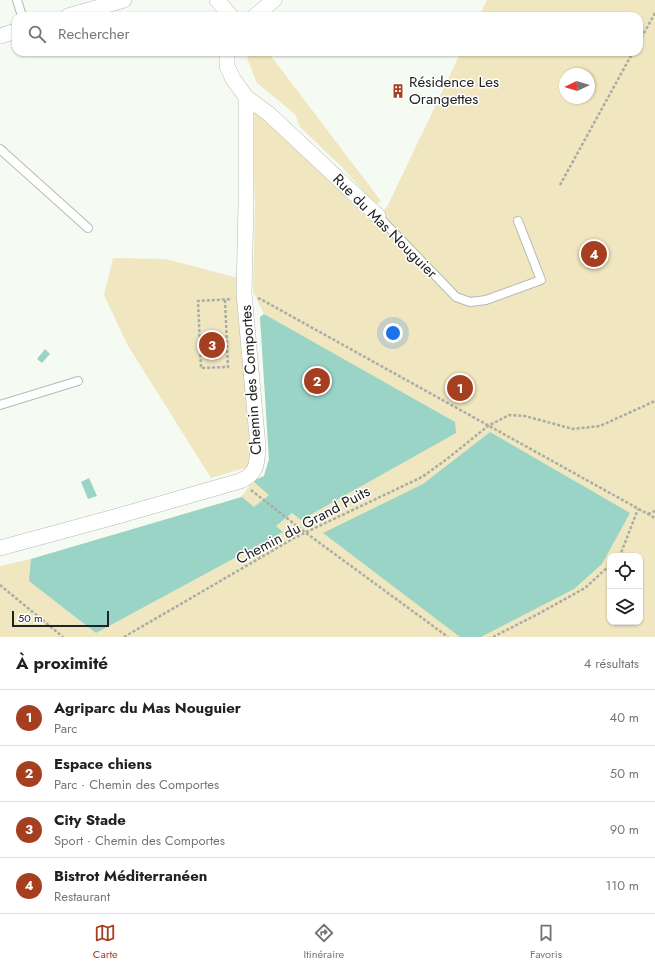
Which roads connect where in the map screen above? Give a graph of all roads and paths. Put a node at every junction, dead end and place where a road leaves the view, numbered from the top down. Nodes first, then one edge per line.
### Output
1 (16, 0) edge
2 (124, 0) edge
3 (217, 0) edge
4 (274, 0) edge
5 (20, 12) edge
6 (82, 12) edge
7 (227, 12) edge
8 (260, 12) edge
9 (655, 13) edge
10 (12, 32) edge
11 (643, 35) edge
12 (0, 36) edge
13 (227, 56) edge
14 (631, 56) edge
15 (246, 97) junction
16 (0, 149) edge
17 (560, 185) dead end
18 (378, 216) joint
19 (518, 221) dead end
20 (88, 228) dead end
21 (244, 293) junction
22 (78, 381) dead end
23 (655, 401) edge
24 (0, 405) edge
25 (488, 426) junction
26 (262, 499) dead end
27 (638, 510) junction
28 (655, 511) edge
29 (647, 514) junction
30 (655, 518) edge
31 (306, 533) junction
32 (0, 548) edge
33 (621, 553) edge
34 (607, 568) edge
35 (0, 585) edge
36 (63, 637) edge
37 (124, 637) edge
38 (448, 637) edge
39 (493, 637) edge

1 - 5 lane
2 - 6 street
3 - 7 street
4 - 8 street
9 - 11 path
10 - 12 street
13 - 15 street
14 - 17 path
15 - 18 street, Rue du Mas Nouguier
15 - 21 street, Chemin des Comportes
16 - 20 lane
18 - 19 lane, Rue du Mas Nouguier
21 - 25 path
21 - 32 street, Chemin des Comportes
22 - 24 lane
23 - 25 path, Chemin du Grand Puits
25 - 27 path
25 - 31 path, Chemin du Grand Puits
26 - 31 path
27 - 29 path
27 - 33 path
28 - 29 path
29 - 30 path
31 - 37 path, Chemin du Grand Puits
31 - 38 path
34 - 39 path
35 - 36 path

